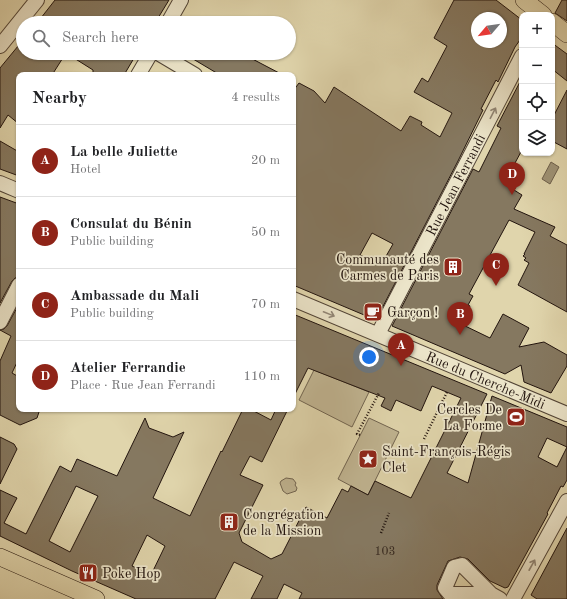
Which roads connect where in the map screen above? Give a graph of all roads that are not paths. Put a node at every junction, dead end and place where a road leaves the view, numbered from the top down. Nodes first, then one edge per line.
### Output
1 (37, 0) edge
2 (181, 0) edge
3 (24, 16) edge
4 (172, 16) edge
5 (555, 24) edge
6 (16, 26) edge
7 (567, 34) edge
8 (0, 46) edge
9 (147, 60) edge
10 (170, 60) edge
11 (519, 62) edge
12 (140, 72) edge
13 (190, 72) edge
14 (0, 183) edge
15 (16, 190) edge
16 (16, 291) edge
17 (296, 300) edge
18 (0, 322) edge
19 (378, 334) junction
20 (567, 414) edge
21 (567, 501) edge
22 (0, 557) edge
23 (96, 599) edge
24 (513, 599) edge

1 - 3 street
2 - 4 street
5 - 7 main road
6 - 8 street
9 - 12 street
10 - 13 street
19 -> 11 street, Rue Jean Ferrandi
14 - 15 street
16 - 18 street
17 -> 19 street, Rue du Cherche-Midi
19 - 20 street, Rue du Cherche-Midi
24 -> 21 street
22 - 23 main road

